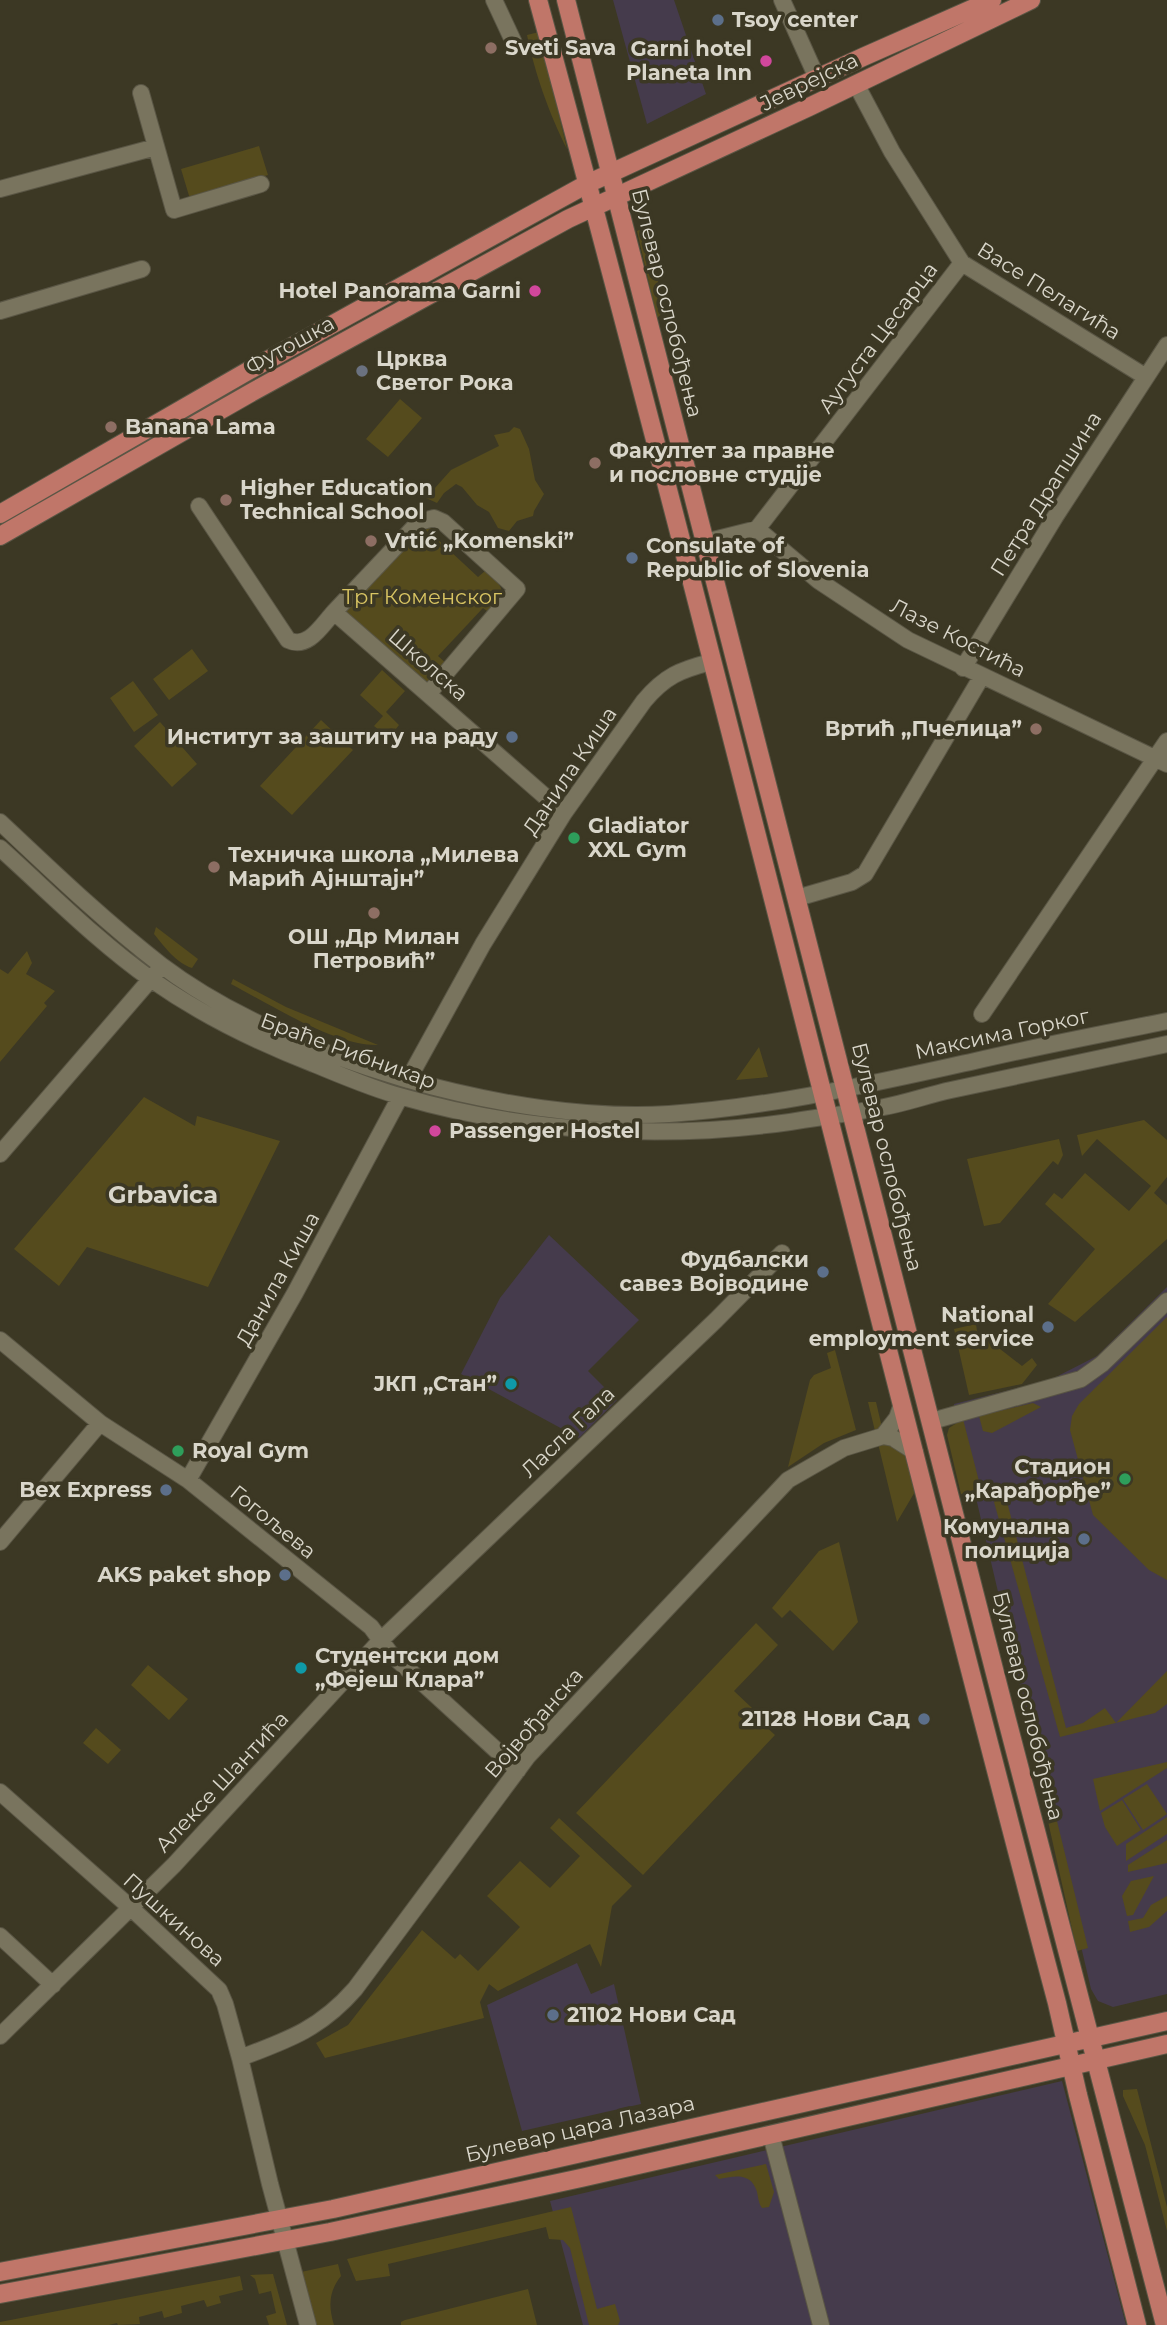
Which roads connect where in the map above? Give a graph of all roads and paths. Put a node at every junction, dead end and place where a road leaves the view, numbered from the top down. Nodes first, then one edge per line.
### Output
1 (495, 0) edge
2 (538, 0) edge
3 (566, 0) edge
4 (782, 0) edge
5 (992, 0) edge
6 (1031, 0) edge
7 (515, 45) dead end
8 (817, 78) junction
9 (856, 84) junction
10 (141, 93) dead end
11 (156, 146) junction
12 (598, 178) junction
13 (261, 184) dead end
14 (0, 190) edge
15 (605, 201) junction
16 (962, 263) junction
17 (142, 269) dead end
18 (0, 311) edge
19 (1167, 345) edge
20 (1146, 377) junction
21 (199, 506) dead end
22 (0, 514) edge
23 (757, 529) junction
24 (0, 536) edge
25 (705, 541) junction
26 (334, 612) junction
27 (711, 662) junction
28 (962, 668) junction
29 (982, 677) junction
30 (429, 693) junction
31 (1167, 741) edge
32 (1162, 761) edge
33 (564, 813) junction
34 (0, 822) edge
35 (0, 848) edge
36 (797, 898) junction
37 (161, 965) junction
38 (151, 979) junction
39 (982, 1014) dead end
40 (1167, 1021) edge
41 (1167, 1044) edge
42 (408, 1080) junction
43 (845, 1088) junction
44 (821, 1092) junction
45 (400, 1097) junction
46 (851, 1112) junction
47 (827, 1116) junction
48 (0, 1154) edge
49 (782, 1253) dead end
50 (1167, 1301) edge
51 (0, 1340) edge
52 (902, 1404) junction
53 (932, 1421) junction
54 (100, 1423) junction
55 (883, 1436) junction
56 (915, 1452) junction
57 (188, 1480) junction
58 (0, 1542) edge
59 (381, 1640) junction
60 (518, 1770) junction
61 (0, 1792) edge
62 (131, 1908) junction
63 (0, 1936) edge
64 (53, 1985) junction
65 (1167, 2021) edge
66 (0, 2036) edge
67 (1090, 2038) junction
68 (1066, 2043) junction
69 (1167, 2043) edge
70 (240, 2057) junction
71 (1095, 2060) junction
72 (1071, 2065) junction
73 (771, 2134) junction
74 (280, 2219) junction
75 (286, 2241) junction
76 (0, 2272) edge
77 (0, 2294) edge
78 (308, 2325) edge
79 (821, 2325) edge
80 (1137, 2325) edge
81 (1165, 2325) edge

1 - 7 street
2 - 12 main road, Булевар ослобођења
3 - 12 main road, Булевар ослобођења
4 - 8 street
5 - 8 main road, Јеврејска
6 - 9 main road, Јеврејска
8 - 12 main road, Јеврејска
9 - 15 main road, Јеврејска
9 - 16 street, Васе Пелагића
10 - 11 street
11 - 13 street
11 - 14 street
12 - 15 main road, Булевар ослобођења
12 - 15 main road, Булевар ослобођења
12 - 22 main road, Футошка
15 - 24 main road, Футошка
15 - 25 main road, Булевар ослобођења
15 - 27 main road, Булевар ослобођења
16 - 20 street, Васе Пелагића
16 - 23 street, Аугуста Цесарца
17 - 18 street
19 - 20 street, Петра Драпшина
20 - 28 street, Петра Драпшина
21 - 26 street
23 - 25 street
23 - 28 street, Лазе Костића
25 - 36 main road, Булевар ослобођења
26 - 30 street, Школска
26 - 30 street
27 - 33 street, Данила Киша
27 - 44 main road, Булевар ослобођења
28 - 29 street, Лазе Костића
29 - 32 street, Лазе Костића
29 - 36 street
30 - 33 street, Школска
31 - 32 street
32 - 39 street
33 - 42 street, Данила Киша
34 - 37 street, Браће Рибникар
35 - 38 street, Браће Рибникар
36 - 43 main road, Булевар ослобођења
37 - 38 street
37 - 42 street, Браће Рибникар
38 - 45 street, Браће Рибникар
38 - 48 street
40 - 43 street, Максима Горког
41 - 46 street, Максима Горког
42 - 44 street, Браће Рибникар
43 - 44 street, Максима Горког
43 - 46 main road, Булевар ослобођења
44 - 47 main road, Булевар ослобођења
45 - 47 street, Браће Рибникар
45 - 57 street, Данила Киша
46 - 47 street, Максима Горког
46 - 53 main road, Булевар ослобођења
47 - 52 main road, Булевар ослобођења
49 - 59 street, Ласла Гала
50 - 53 street
51 - 54 street, Гогољева
52 - 55 street
52 - 56 main road, Булевар ослобођења
53 - 67 main road, Булевар ослобођења
54 - 57 street, Гогољева
54 - 58 street
55 - 56 street
55 - 60 street, Војвођанска
56 - 68 main road, Булевар ослобођења
57 - 59 street, Гогољева
59 - 60 street, Гогољева
59 - 62 street, Алексе Шантића
60 - 70 street, Војвођанска
61 - 62 street, Пушкинова
62 - 64 street, Алексе Шантића
62 - 70 street, Пушкинова
63 - 64 street
64 - 66 street, Алексе Шантића
65 - 67 main road, Булевар цара Лазара
67 - 68 main road, Булевар цара Лазара
67 - 71 main road, Булевар ослобођења
68 - 72 main road, Булевар ослобођења
68 - 74 main road, Булевар цара Лазара
69 - 71 main road
70 - 74 street, Пушкинова
71 - 72 main road
71 - 81 main road, Булевар ослобођења
72 - 73 main road
72 - 80 main road, Булевар ослобођења
73 - 75 main road
73 - 79 street
74 - 75 street, Пушкинова
74 - 76 main road, Булевар цара Лазара
75 - 77 main road
75 - 78 street, Пушкинова

